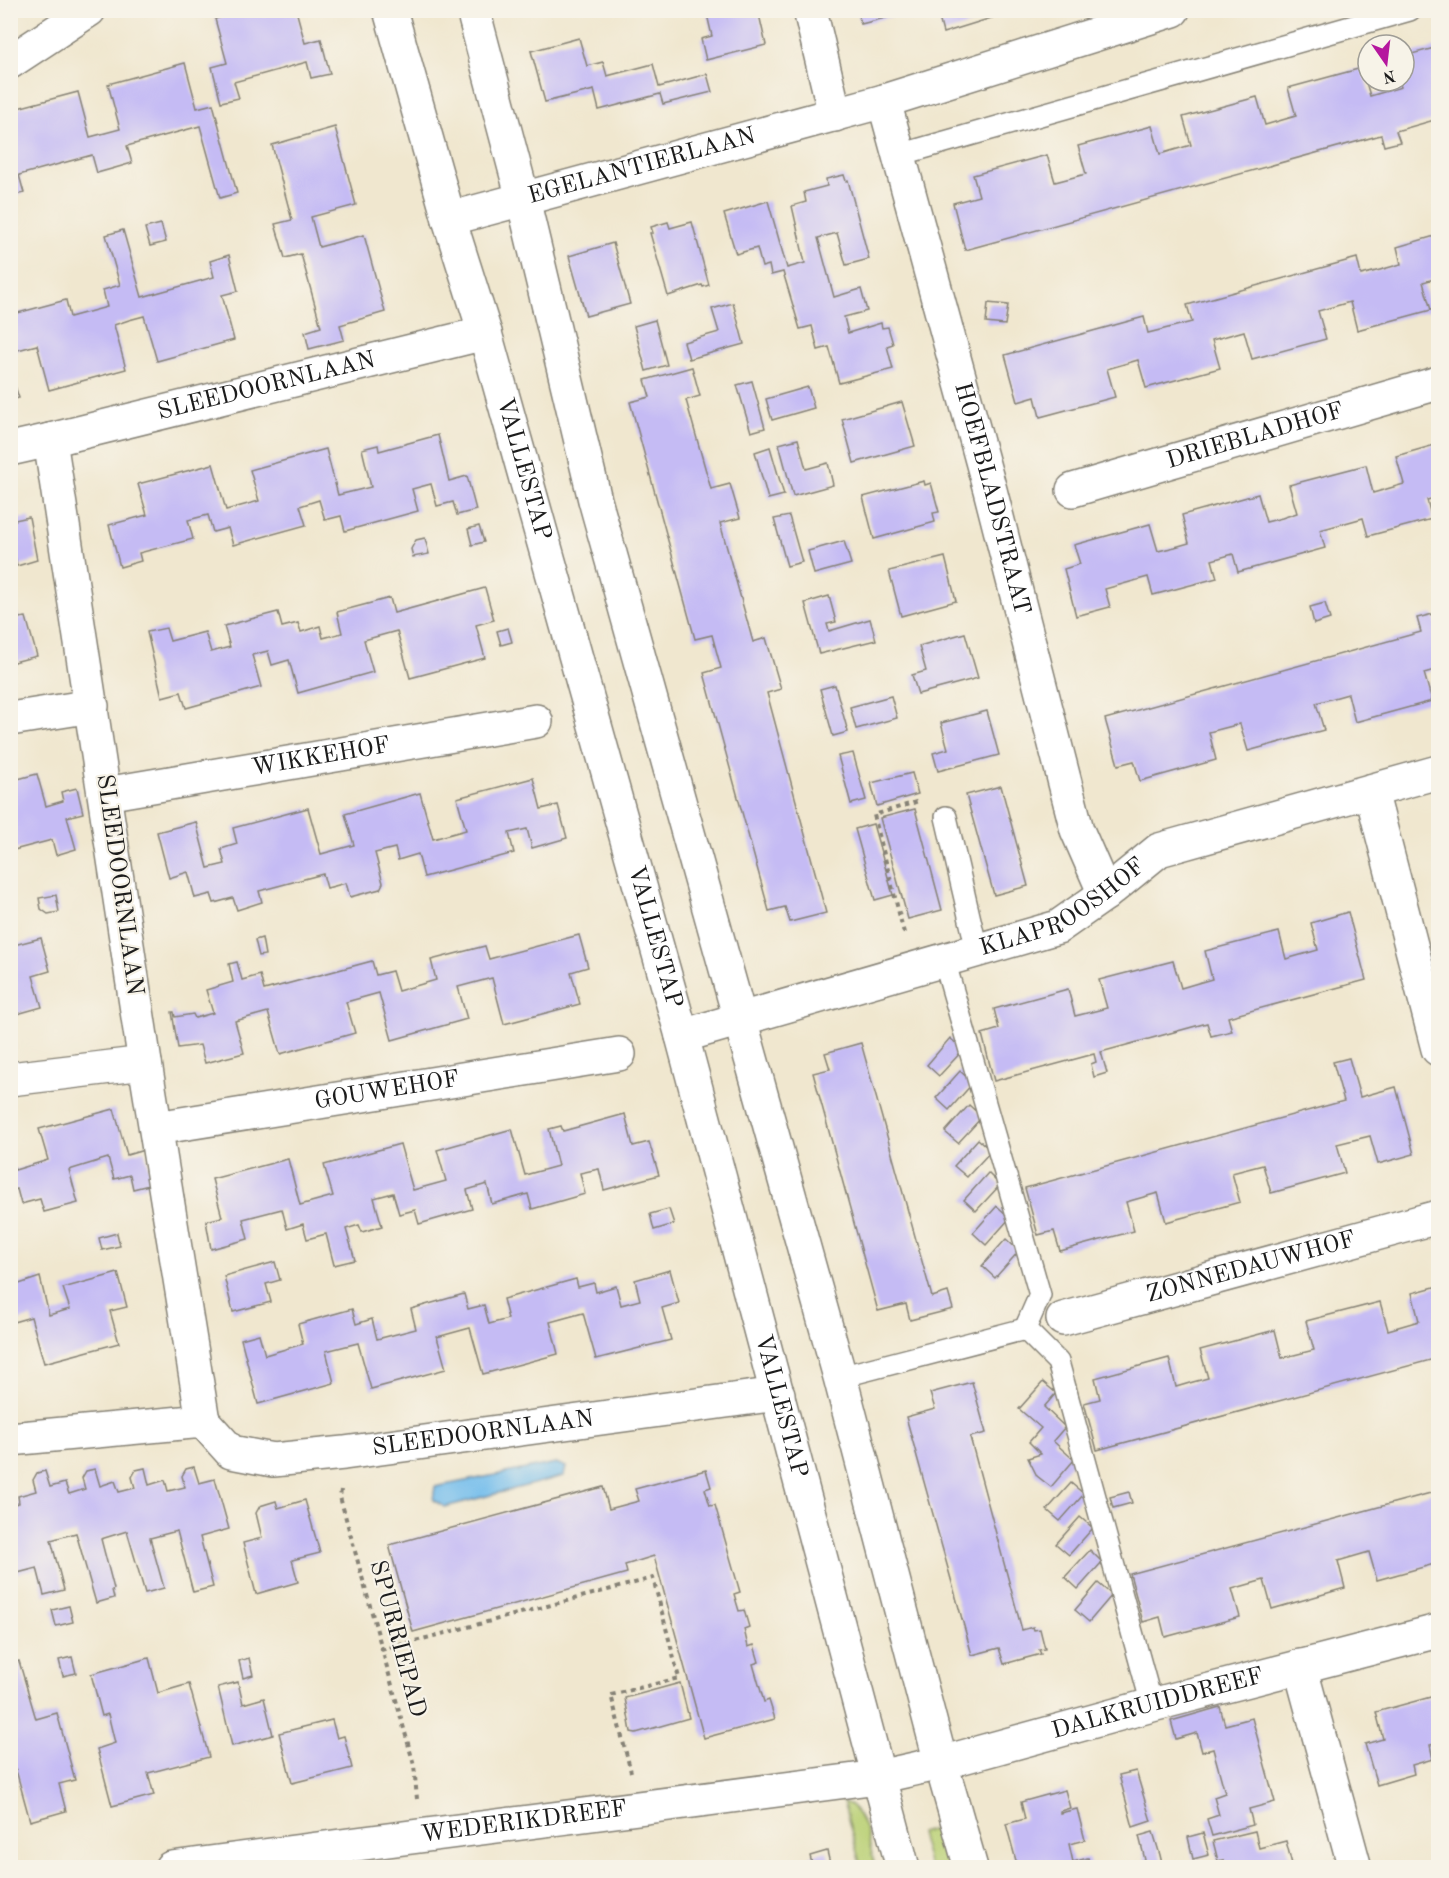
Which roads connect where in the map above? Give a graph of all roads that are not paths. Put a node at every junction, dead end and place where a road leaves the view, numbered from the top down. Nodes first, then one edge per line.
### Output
1 (89, 10) edge
2 (390, 10) edge
3 (473, 10) edge
4 (810, 10) edge
5 (1410, 10) edge
6 (1155, 13) edge
7 (10, 62) edge
8 (884, 101) junction
9 (835, 115) junction
10 (899, 155) junction
11 (523, 199) junction
12 (449, 219) junction
13 (485, 333) junction
14 (1438, 383) edge
15 (50, 440) junction
16 (10, 449) edge
17 (1073, 490) dead end
18 (92, 706) junction
19 (10, 719) edge
20 (536, 721) dead end
21 (1438, 772) edge
22 (1371, 791) junction
23 (105, 794) junction
24 (946, 817) road end
25 (1105, 894) junction
26 (977, 950) junction
27 (944, 960) junction
28 (739, 1020) junction
29 (682, 1036) junction
30 (1438, 1049) edge
31 (619, 1054) dead end
32 (145, 1063) junction
33 (10, 1079) edge
34 (156, 1128) junction
35 (1438, 1216) edge
36 (1063, 1319) dead end
37 (1025, 1329) junction
38 (840, 1377) junction
39 (778, 1394) junction
40 (203, 1421) junction
41 (10, 1439) edge
42 (1438, 1630) edge
43 (1300, 1666) junction
44 (1152, 1705) junction
45 (941, 1763) junction
46 (878, 1777) junction
47 (171, 1868) edge
48 (903, 1868) edge
49 (971, 1868) edge
50 (1355, 1868) edge

1 - 7 street
2 - 12 street, VALLESTAP
3 - 11 street
4 - 9 street
5 - 10 lane
6 - 8 street, EGELANTIERLAAN
8 - 9 street, EGELANTIERLAAN
8 - 10 street, HOEFBLADSTRAAT
9 - 11 street, EGELANTIERLAAN
10 - 25 street, HOEFBLADSTRAAT
11 - 12 street, EGELANTIERLAAN
11 - 28 street
12 - 13 street, VALLESTAP
13 - 15 street, SLEEDOORNLAAN
13 - 29 street, VALLESTAP
14 - 17 street, DRIEBLADHOF
15 - 16 street, SLEEDOORNLAAN
15 - 18 street, SLEEDOORNLAAN
18 - 19 street
18 - 23 street, SLEEDOORNLAAN
20 - 23 street, WIKKEHOF
21 - 22 street, KLAPROOSHOF
22 - 25 street, KLAPROOSHOF
22 - 30 street
23 - 32 street, SLEEDOORNLAAN
24 - 26 lane
25 - 26 street, KLAPROOSHOF
26 - 27 street, KLAPROOSHOF
27 - 28 street, KLAPROOSHOF
27 - 37 lane
28 - 29 street, KLAPROOSHOF
28 - 38 street
29 - 39 street, VALLESTAP
31 - 34 street, GOUWEHOF
32 - 33 street
32 - 34 street, SLEEDOORNLAAN
34 - 40 street, SLEEDOORNLAAN
35 - 36 street, ZONNEDAUWHOF
37 - 38 lane
37 - 44 lane
38 - 45 street
39 - 40 street, SLEEDOORNLAAN
39 - 46 street, VALLESTAP
40 - 41 street
42 - 43 street, DALKRUIDDREEF
43 - 44 street, DALKRUIDDREEF
43 - 50 street
44 - 45 street, DALKRUIDDREEF
45 - 46 street, DALKRUIDDREEF
45 - 49 street
46 - 47 street, WEDERIKDREEF
46 - 48 street, VALLESTAP

